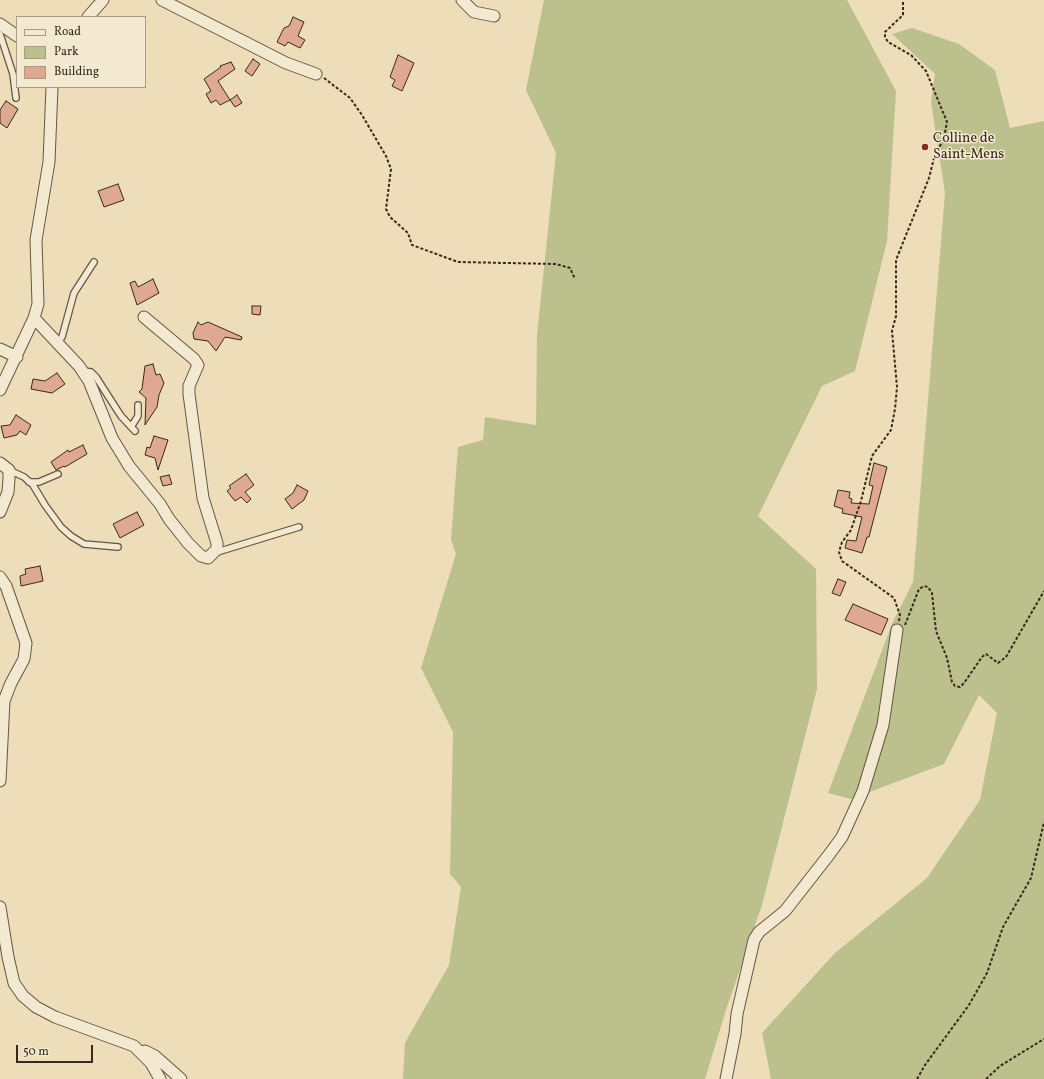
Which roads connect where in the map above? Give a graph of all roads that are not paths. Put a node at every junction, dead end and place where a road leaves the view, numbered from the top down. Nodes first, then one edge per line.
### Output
1 (103, 0) edge
2 (162, 0) edge
3 (462, 0) edge
4 (89, 16) edge
5 (494, 16) dead end
6 (0, 24) edge
7 (0, 34) edge
8 (16, 35) edge
9 (316, 74) road end
10 (52, 88) edge
11 (16, 98) dead end
12 (94, 262) dead end
13 (144, 317) dead end
14 (34, 318) junction
15 (57, 344) junction
16 (0, 349) edge
17 (17, 357) junction
18 (82, 371) junction
19 (0, 390) edge
20 (138, 405) dead end
21 (0, 463) edge
22 (9, 470) junction
23 (58, 474) dead end
24 (29, 482) junction
25 (1, 507) edge
26 (299, 527) dead end
27 (118, 547) dead end
28 (214, 553) junction
29 (0, 577) edge
30 (897, 635) road end
31 (0, 781) edge
32 (0, 907) edge
33 (140, 1051) junction
34 (160, 1079) edge
35 (181, 1079) edge
36 (726, 1079) edge

1 - 4 street
2 - 9 street
3 - 5 street
6 - 8 street
7 - 11 lane
10 - 14 street
12 - 15 lane
13 - 28 street
14 - 15 street
14 - 17 street
15 - 18 street
16 - 17 street
17 - 19 street
18 - 20 lane
18 - 28 street
21 - 22 street
22 - 24 lane
22 - 25 street
23 - 24 lane
24 - 27 lane
26 - 28 lane
29 - 31 street
30 - 36 street
32 - 33 street
33 - 34 street
33 - 35 street

